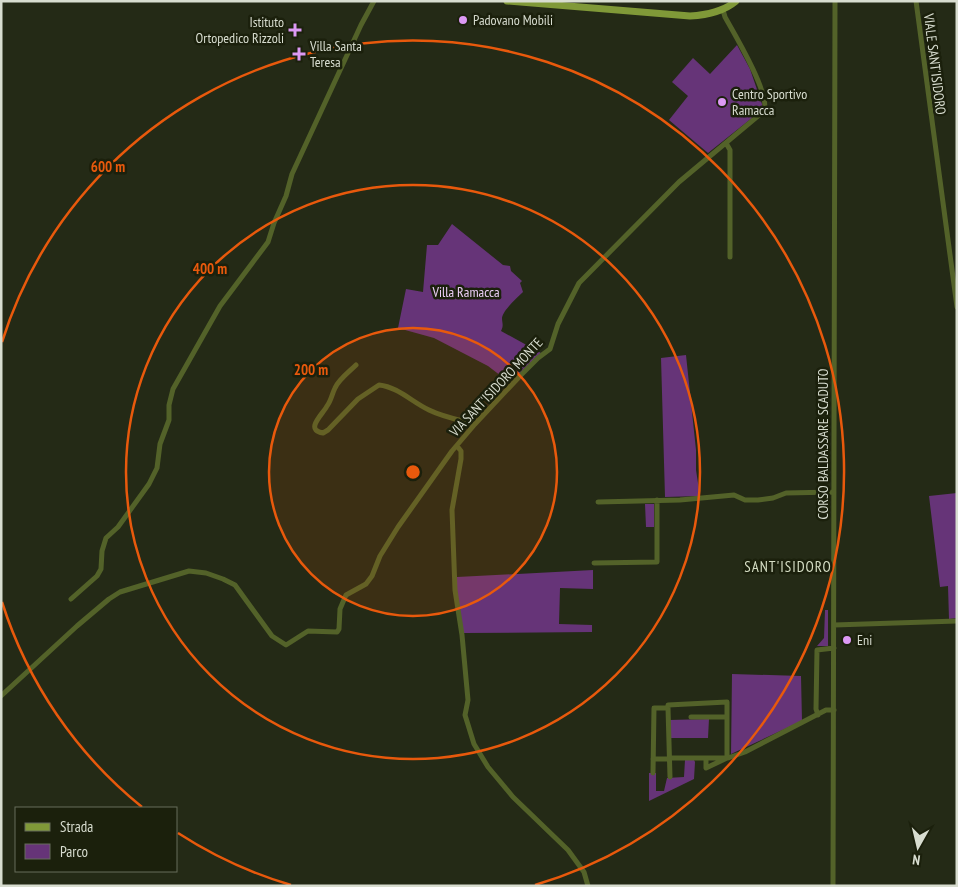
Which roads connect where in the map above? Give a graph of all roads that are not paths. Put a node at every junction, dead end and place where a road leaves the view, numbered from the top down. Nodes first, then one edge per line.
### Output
1 (374, 1) edge
2 (507, 1) edge
3 (736, 1) edge
4 (835, 1) edge
5 (916, 1) edge
6 (723, 10) junction
7 (726, 143) junction
8 (730, 257) dead end
9 (955, 284) edge
10 (957, 307) edge
11 (356, 364) dead end
12 (474, 424) junction
13 (457, 446) junction
14 (834, 492) junction
15 (657, 500) junction
16 (598, 502) dead end
17 (594, 563) dead end
18 (70, 599) dead end
19 (957, 621) edge
20 (834, 626) junction
21 (834, 648) junction
22 (1, 696) edge
23 (668, 708) junction
24 (834, 710) junction
25 (818, 715) junction
26 (691, 717) dead end
27 (727, 717) junction
28 (670, 758) junction
29 (706, 758) junction
30 (726, 758) junction
31 (653, 759) junction
32 (653, 773) dead end
33 (670, 777) dead end
34 (588, 886) edge
35 (833, 886) edge

1 - 18 street
2 - 6 main road
3 - 6 main road
4 - 14 street, CORSO BALDASSARE SCADUTO
5 - 9 street, VIALE SANT'ISIDORO
6 - 7 street, VIA SANT'ISIDORO MONTE
7 - 8 street
7 - 12 street, VIA SANT'ISIDORO MONTE
9 - 10 street, VIALE SANT'ISIDORO
11 - 12 street
12 - 13 street, VIA SANT'ISIDORO MONTE
13 - 22 street, VIA SANT'ISIDORO MONTE
13 - 34 street
14 - 15 street
14 - 20 street, CORSO BALDASSARE SCADUTO
15 - 16 street
15 - 17 street
19 - 20 street
20 - 21 street, CORSO BALDASSARE SCADUTO
21 - 24 street, CORSO BALDASSARE SCADUTO
21 - 25 street
23 - 27 street
23 - 28 street
23 - 31 street
24 - 25 street
24 - 35 street, CORSO BALDASSARE SCADUTO
25 - 30 street
26 - 27 street
27 - 30 street
28 - 29 street
28 - 31 street
28 - 33 street
29 - 30 street
29 - 30 street
31 - 32 street

